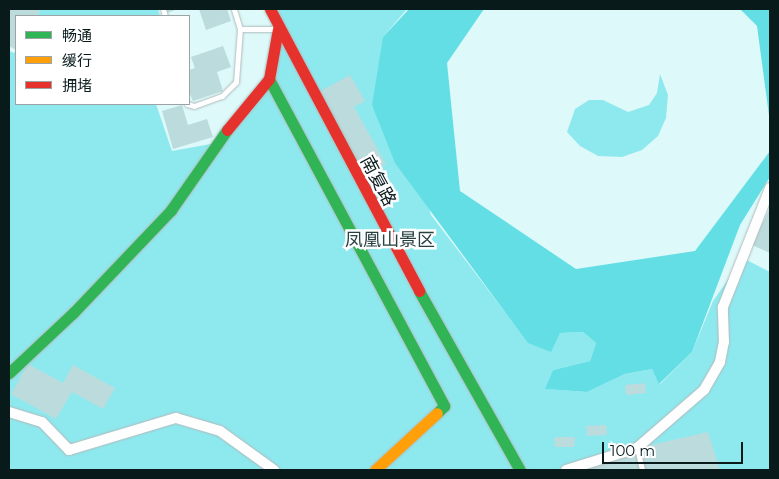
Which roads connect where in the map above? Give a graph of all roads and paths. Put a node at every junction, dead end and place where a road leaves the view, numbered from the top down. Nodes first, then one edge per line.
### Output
1 (234, 9) edge
2 (270, 9) edge
3 (240, 29) junction
4 (278, 29) junction
5 (269, 79) junction
6 (190, 105) edge
7 (770, 188) edge
8 (9, 373) edge
9 (9, 412) edge
10 (637, 448) junction
11 (274, 470) edge
12 (376, 470) edge
13 (520, 470) edge
14 (566, 470) edge
15 (642, 470) edge

1 - 3 lane
2 - 4 street, 南复路
3 - 4 lane
3 - 6 lane
4 - 5 street
4 - 13 street, 南复路
5 - 8 street
5 - 12 street
7 - 10 street
9 - 11 street
10 - 14 street
10 - 15 lane

